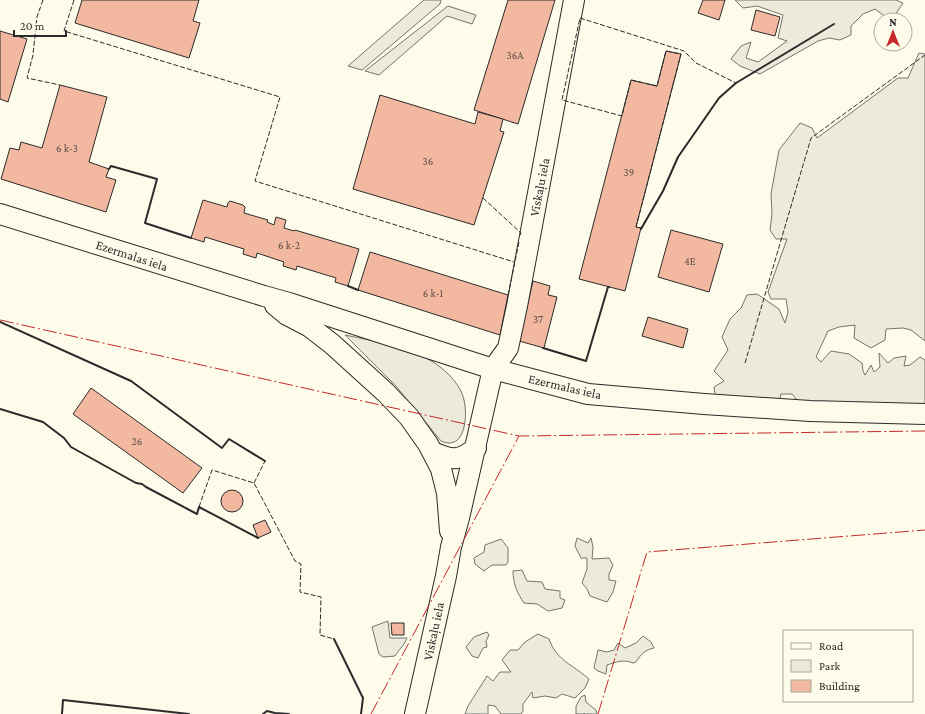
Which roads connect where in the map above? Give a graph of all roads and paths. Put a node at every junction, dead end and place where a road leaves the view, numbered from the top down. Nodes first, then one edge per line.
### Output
1 (574, 0) edge
2 (0, 214) edge
3 (264, 296) junction
4 (493, 369) junction
5 (925, 414) edge
6 (476, 448) junction
7 (433, 452) junction
8 (451, 547) junction
9 (415, 714) edge

1 - 4 street, Viskaļu iela
2 - 3 street, Ezermalas iela
3 - 4 street, Ezermalas iela
3 - 7 street, Ezermalas iela
4 - 5 street, Ezermalas iela
4 - 6 street
6 - 7 street
6 - 8 street
7 - 8 street, Ezermalas iela
8 - 9 street, Viskaļu iela

